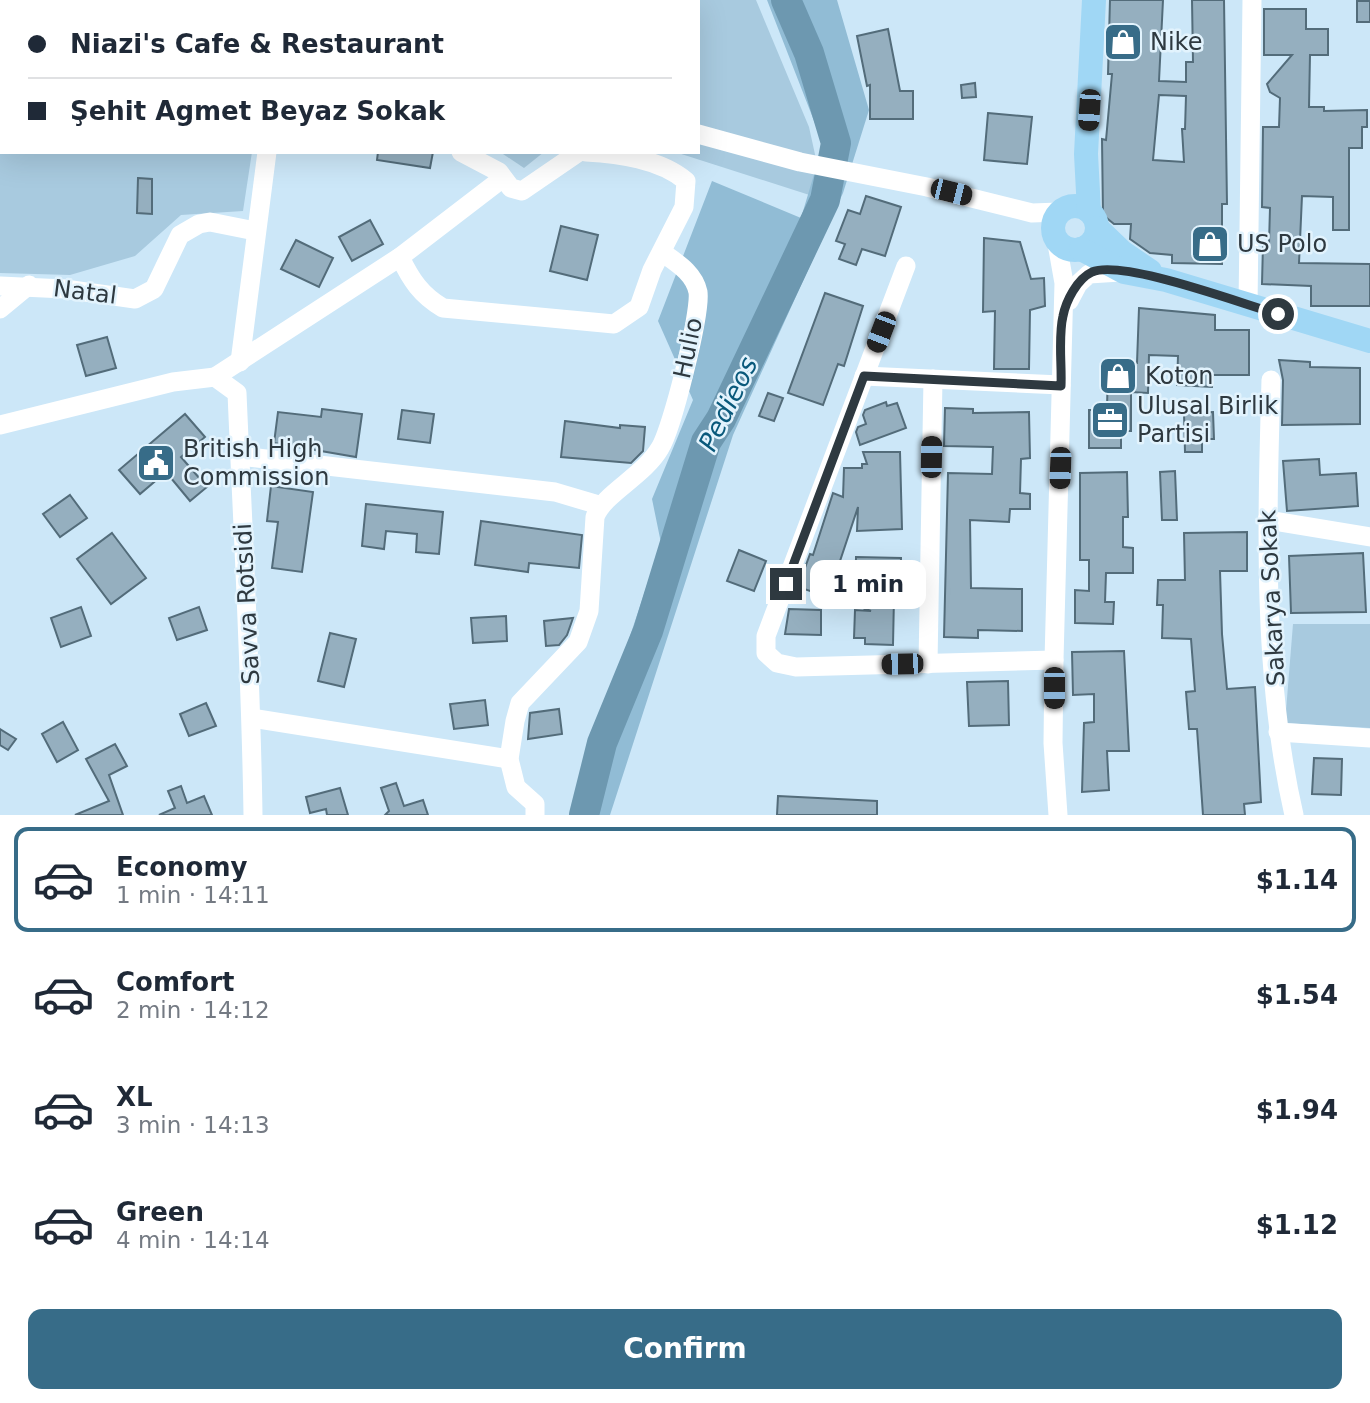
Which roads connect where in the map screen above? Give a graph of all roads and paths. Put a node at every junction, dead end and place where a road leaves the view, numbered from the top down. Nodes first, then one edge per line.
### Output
1 (1094, 0) edge
2 (1252, 0) edge
3 (1091, 88) junction
4 (700, 135) edge
5 (267, 154) edge
6 (465, 154) edge
7 (576, 154) edge
8 (611, 154) edge
9 (503, 178) junction
10 (1093, 219) junction
11 (1057, 223) junction
12 (255, 231) junction
13 (1079, 249) junction
14 (663, 253) junction
15 (400, 257) junction
16 (906, 266) dead end
17 (1128, 272) junction
18 (1166, 280) junction
19 (29, 285) junction
20 (0, 286) edge
21 (1248, 306) junction
22 (0, 309) edge
23 (1066, 309) junction
24 (1370, 341) edge
25 (240, 362) junction
26 (864, 376) junction
27 (215, 377) junction
28 (933, 379) junction
29 (1271, 380) dead end
30 (1061, 386) junction
31 (0, 425) edge
32 (240, 456) junction
33 (599, 505) junction
34 (1267, 520) junction
35 (1370, 537) edge
36 (1054, 660) junction
37 (928, 664) junction
38 (252, 718) junction
39 (1278, 732) junction
40 (1370, 738) edge
41 (509, 759) junction
42 (253, 815) edge
43 (535, 815) edge
44 (1058, 815) edge
45 (1294, 815) edge

1 - 3 main road
2 - 21 street
3 - 10 main road
3 - 11 main road
4 - 11 street
5 - 12 street
6 - 9 street
7 - 9 street
8 - 14 street
9 - 15 street
10 - 11 main road
10 - 13 main road
10 - 18 main road
11 - 13 main road
11 - 23 street
12 - 19 street, Natal
12 - 25 street
13 - 17 main road
13 - 23 street
14 - 15 street
14 - 33 street, Hulio
15 - 25 street
16 - 26 street
17 - 18 main road
17 - 23 street
18 - 21 main road
19 - 20 street, Natal
19 - 22 street
21 - 24 main road
23 - 30 street
25 - 27 street
26 - 28 street
26 - 37 street
27 - 31 street
27 - 32 street, Savva Rotsidi
28 - 30 street
28 - 37 street
29 - 34 street, Sakarya Sokak
30 - 36 street
32 - 33 street
32 - 38 street, Savva Rotsidi
33 - 41 street
34 - 35 street
34 - 39 street, Sakarya Sokak
36 - 37 street
36 - 44 street
38 - 41 street
38 - 42 street, Savva Rotsidi
39 - 40 street
39 - 45 street, Sakarya Sokak
41 - 43 street

